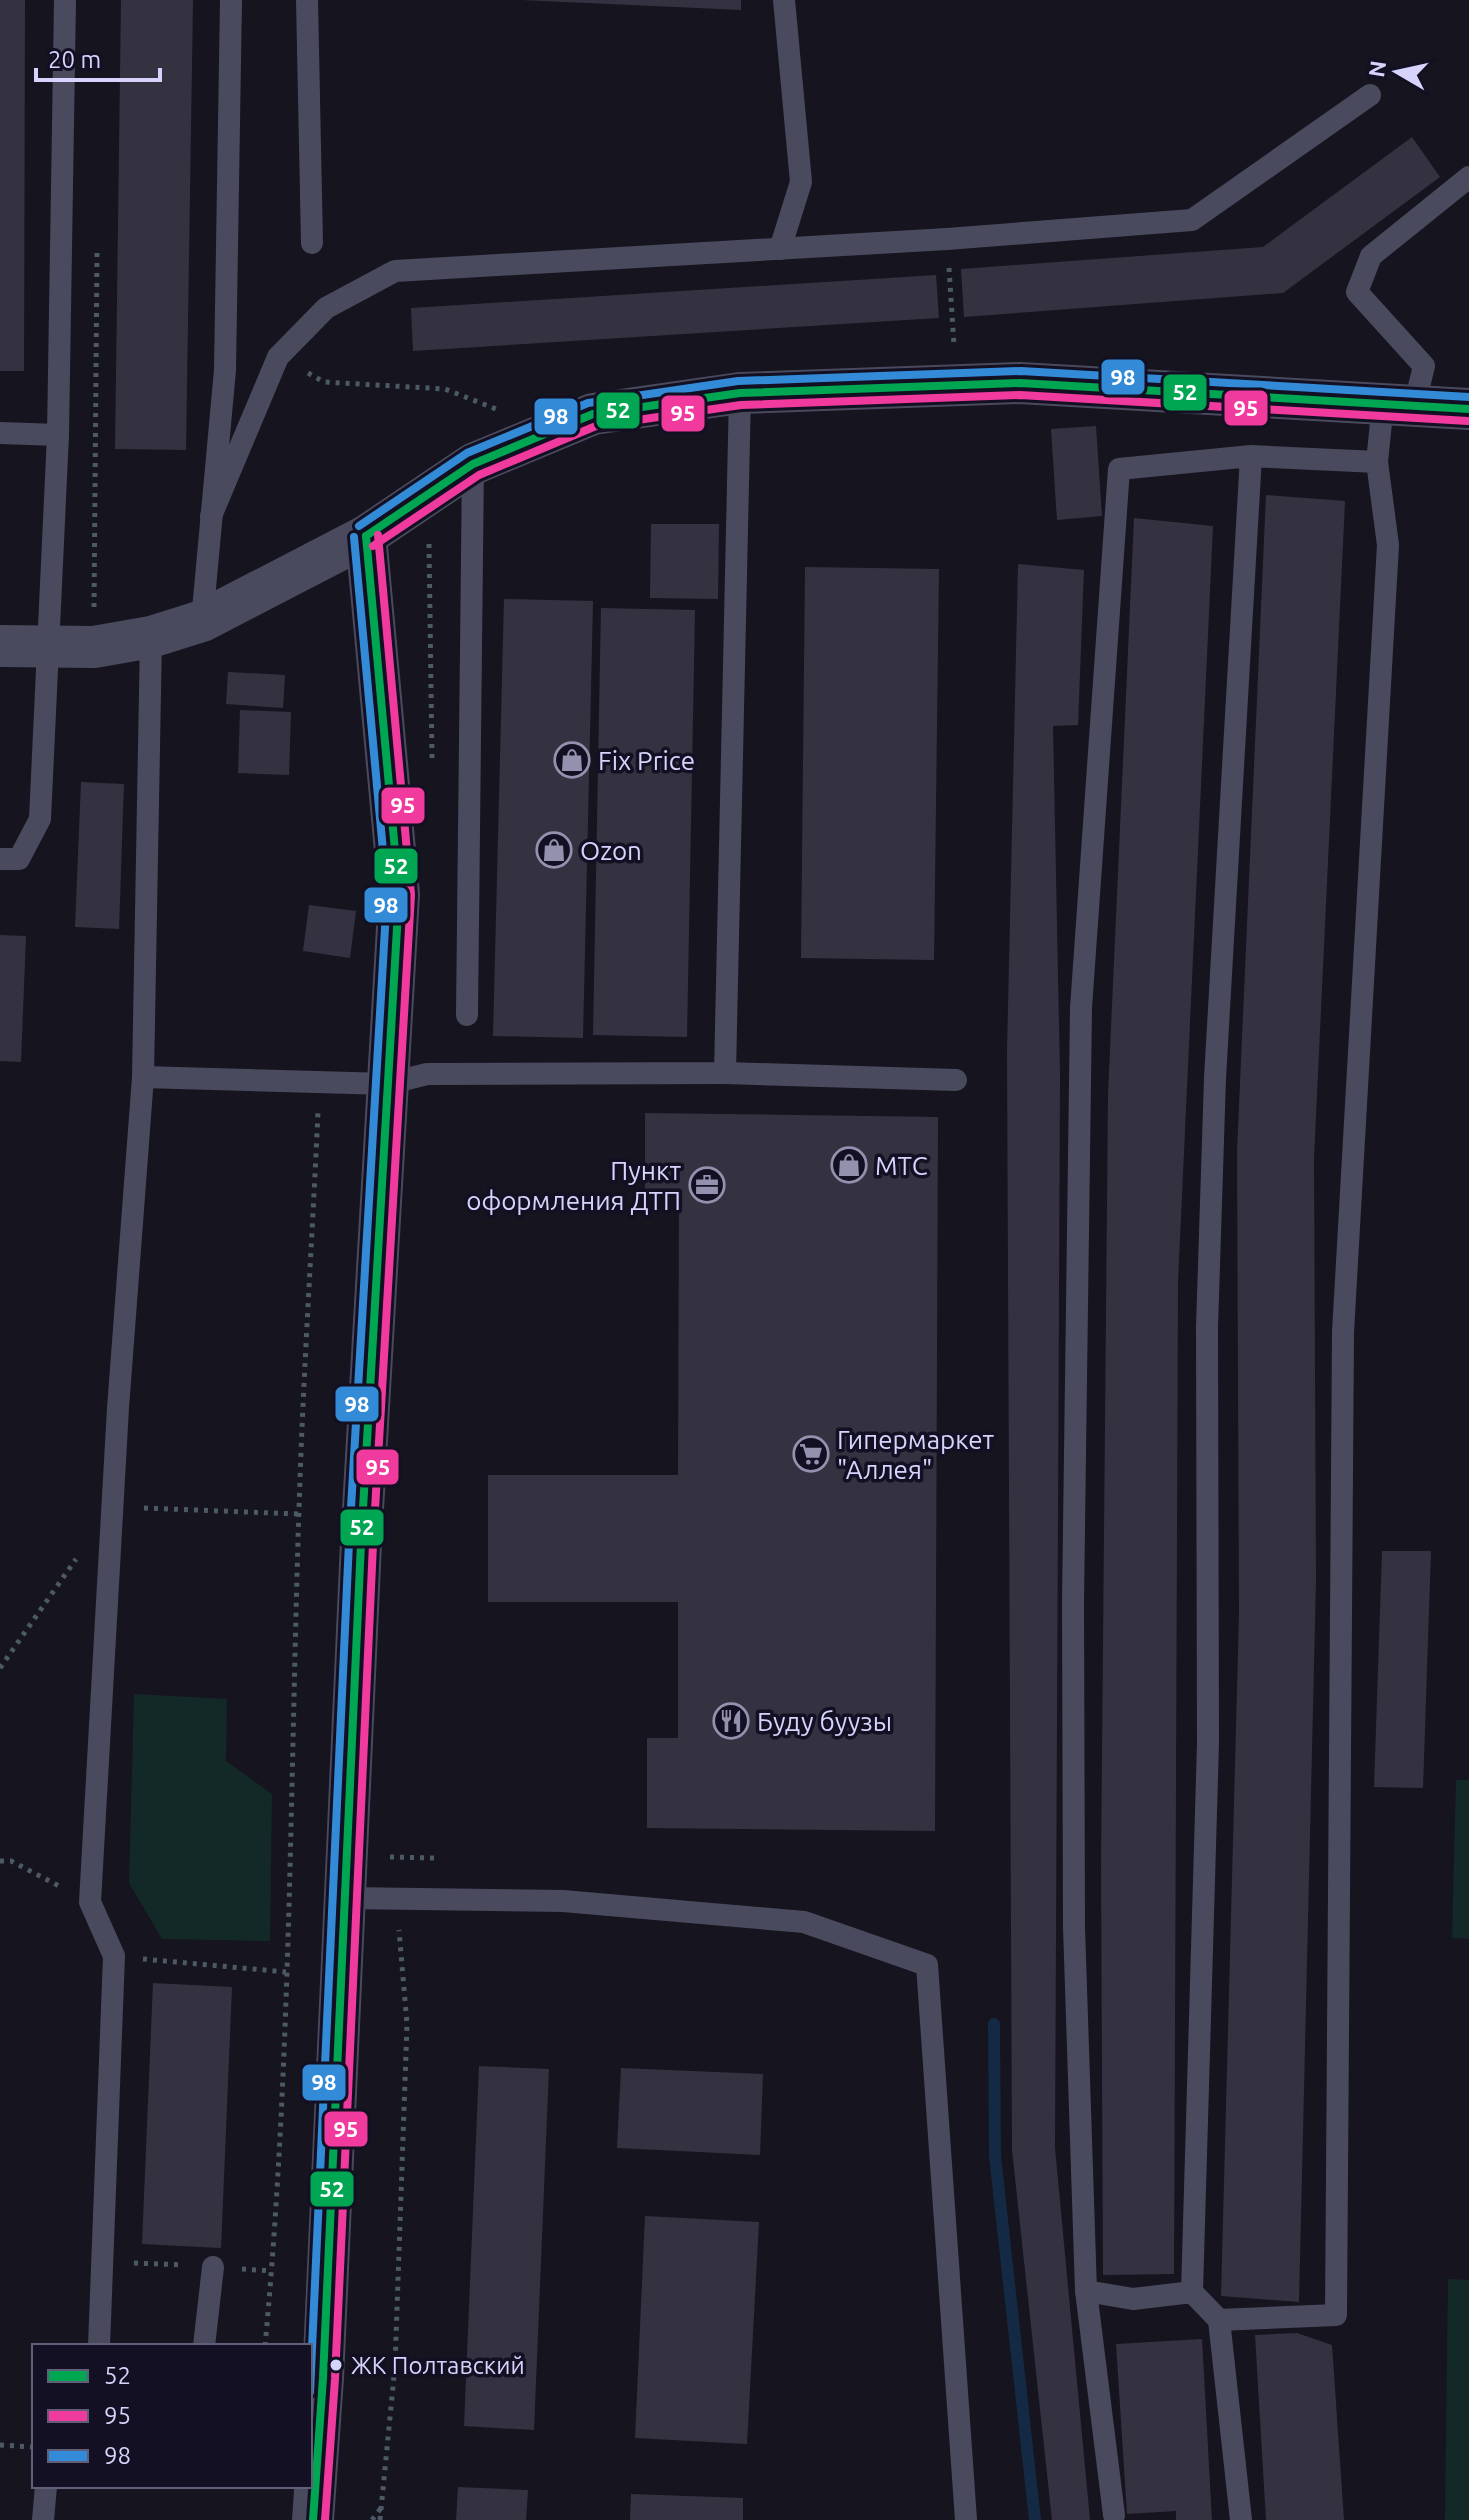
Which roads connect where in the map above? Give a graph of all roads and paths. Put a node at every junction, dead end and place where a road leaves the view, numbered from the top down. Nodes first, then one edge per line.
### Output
1 (65, 0) edge
2 (231, 0) edge
3 (307, 0) edge
4 (784, 0) edge
5 (1370, 95) dead end
6 (1469, 177) edge
7 (97, 237) dead end
8 (947, 239) junction
9 (312, 243) dead end
10 (780, 249) junction
11 (278, 357) junction
12 (955, 358) dead end
13 (740, 393) junction
14 (1398, 405) junction
15 (497, 409) dead end
16 (1469, 409) edge
17 (0, 433) edge
18 (58, 435) junction
19 (1251, 456) junction
20 (1377, 462) junction
21 (473, 464) junction
22 (428, 492) junction
23 (211, 516) junction
24 (366, 536) junction
25 (202, 621) junction
26 (151, 637) junction
27 (0, 646) edge
28 (50, 647) junction
29 (94, 647) junction
30 (432, 771) dead end
31 (0, 859) edge
32 (467, 1015) dead end
33 (725, 1073) junction
34 (143, 1077) junction
35 (320, 1080) junction
36 (956, 1080) dead end
37 (387, 1084) junction
38 (112, 1507) junction
39 (298, 1514) junction
40 (0, 1668) edge
41 (390, 1841) dead end
42 (390, 1857) junction
43 (434, 1858) dead end
44 (0, 1861) edge
45 (346, 1898) junction
46 (397, 1901) junction
47 (90, 1902) junction
48 (114, 1956) junction
49 (286, 1972) junction
50 (213, 2267) dead end
51 (1086, 2291) junction
52 (1192, 2292) junction
53 (1219, 2320) junction
54 (99, 2344) edge
55 (204, 2344) edge
56 (265, 2344) edge
57 (0, 2445) edge
58 (32, 2447) edge
59 (46, 2488) edge
60 (313, 2493) edge
61 (381, 2508) junction
62 (1114, 2515) dead end
63 (43, 2520) edge
64 (372, 2520) edge
65 (380, 2520) edge
66 (966, 2520) edge
67 (1241, 2520) edge

1 - 18 lane
2 - 23 lane
3 - 9 lane
4 - 10 lane
5 - 8 lane
6 - 14 lane
7 - 29 path
8 - 10 lane
8 - 12 path
10 - 11 lane
11 - 15 path
11 - 23 lane
13 - 14 street
13 - 21 street
13 - 33 lane
14 - 16 street
14 - 20 lane
17 - 18 lane
18 - 28 lane
19 - 20 lane
19 - 51 lane
19 - 52 lane
20 - 53 lane
21 - 22 street
21 - 32 lane
22 - 24 street
22 - 30 path
23 - 25 lane
24 - 25 street
24 - 37 street
25 - 26 street
26 - 29 street
26 - 34 lane
27 - 28 street
28 - 29 street
28 - 31 lane
33 - 36 lane
33 - 37 lane
34 - 35 lane
34 - 38 lane
35 - 37 lane
35 - 39 path
37 - 45 street
38 - 39 path
38 - 40 path
38 - 47 lane
39 - 49 path
41 - 42 path
42 - 43 path
42 - 46 path
44 - 47 path
45 - 46 lane
45 - 60 street
46 - 61 path
46 - 66 lane
47 - 48 lane
48 - 49 path
48 - 54 lane
49 - 56 path
50 - 55 lane
51 - 52 lane
51 - 62 lane
52 - 53 lane
53 - 67 lane
57 - 58 path
59 - 63 lane
61 - 64 path
61 - 65 path

